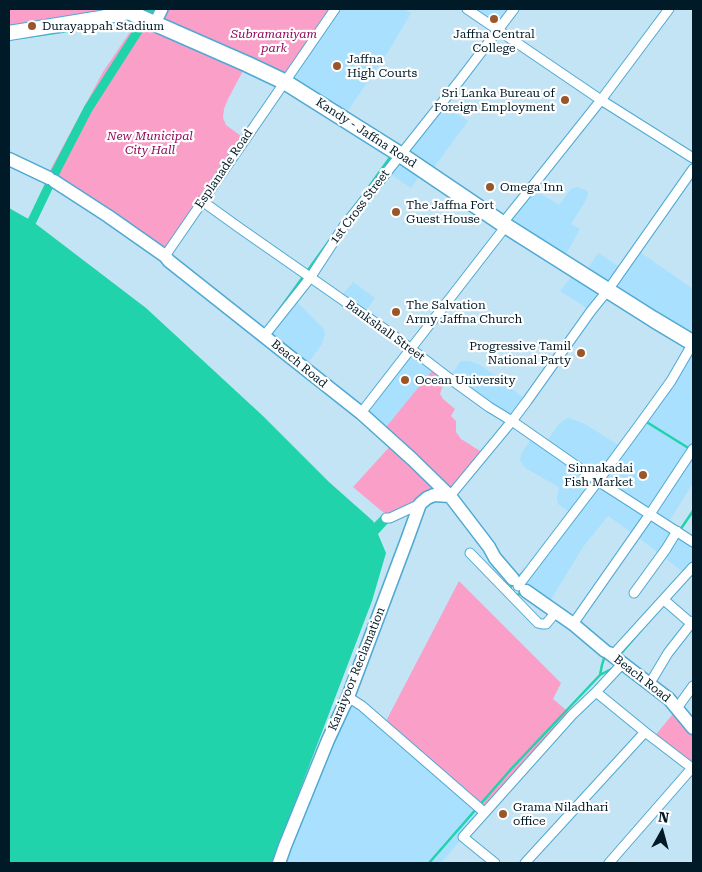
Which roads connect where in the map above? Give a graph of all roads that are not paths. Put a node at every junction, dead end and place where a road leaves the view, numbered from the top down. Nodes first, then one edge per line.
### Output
1 (162, 9) edge
2 (334, 9) edge
3 (467, 9) edge
4 (514, 9) edge
5 (669, 9) edge
6 (130, 10) edge
7 (155, 23) junction
8 (498, 30) junction
9 (9, 33) edge
10 (285, 82) junction
11 (601, 100) junction
12 (401, 155) junction
13 (693, 158) edge
14 (9, 159) edge
15 (693, 169) edge
16 (202, 201) junction
17 (504, 225) junction
18 (165, 256) junction
19 (310, 278) junction
20 (608, 290) junction
21 (264, 336) junction
22 (693, 343) edge
23 (410, 348) junction
24 (360, 413) junction
25 (512, 421) junction
26 (693, 449) edge
27 (598, 481) junction
28 (450, 496) junction
29 (420, 504) junction
30 (650, 514) junction
31 (386, 518) dead end
32 (677, 531) junction
33 (693, 542) edge
34 (470, 552) dead end
35 (693, 567) edge
36 (520, 586) junction
37 (634, 593) dead end
38 (664, 600) junction
39 (556, 612) junction
40 (693, 623) edge
41 (573, 624) junction
42 (612, 656) junction
43 (651, 680) junction
44 (693, 686) edge
45 (596, 692) junction
46 (348, 697) junction
47 (680, 704) dead end
48 (693, 728) edge
49 (645, 732) junction
50 (693, 768) edge
51 (484, 812) junction
52 (278, 863) edge
53 (495, 863) edge
54 (526, 863) edge
55 (608, 863) edge

1 - 7 street
2 - 10 street, Esplanade Road
3 - 8 street
4 - 8 street, 1st Cross Street
5 - 11 street
6 - 7 highway, Kandy - Jaffna Road
6 - 9 main road, Kandy - Jaffna Road
7 - 10 highway, Kandy - Jaffna Road
8 - 11 street
8 - 12 street, 1st Cross Street
10 - 12 highway, Kandy - Jaffna Road
10 - 16 street, Esplanade Road
11 - 13 street
11 - 17 street
12 - 17 highway, Kandy - Jaffna Road
12 - 19 street, 1st Cross Street
14 - 18 main road, Beach Road
15 - 20 street
16 - 18 street, Esplanade Road
16 - 19 street, Bankshall Street
17 - 20 highway, Kandy - Jaffna Road
17 - 23 street
18 - 21 main road, Beach Road
19 - 21 street, 1st Cross Street
19 - 23 street, Bankshall Street
20 - 22 highway, Kandy - Jaffna Road
20 - 25 street
21 - 24 main road, Beach Road
22 - 27 street
23 - 24 street
23 - 25 street, Bankshall Street
24 - 28 main road, Beach Road
25 - 27 street, Bankshall Street
25 - 28 street
26 - 30 street
27 - 30 street, Bankshall Street
27 - 36 street
28 - 29 main road
28 - 36 main road, Beach Road
29 - 31 street
29 - 46 main road, Karaiyoor Reclamation
30 - 32 street, Bankshall Street
30 - 41 street
32 - 33 street, Bankshall Street
32 - 37 street
34 - 39 street
35 - 38 street
36 - 39 main road, Beach Road
38 - 40 street
38 - 42 street
39 - 41 main road, Beach Road
40 - 43 street
41 - 42 main road, Beach Road
42 - 43 main road, Beach Road
42 - 45 street
43 - 48 main road, Beach Road
44 - 47 street
45 - 49 street
45 - 51 street
46 - 51 street
46 - 52 main road, Karaiyoor Reclamation
49 - 50 street
49 - 54 street
50 - 55 street
51 - 53 street

